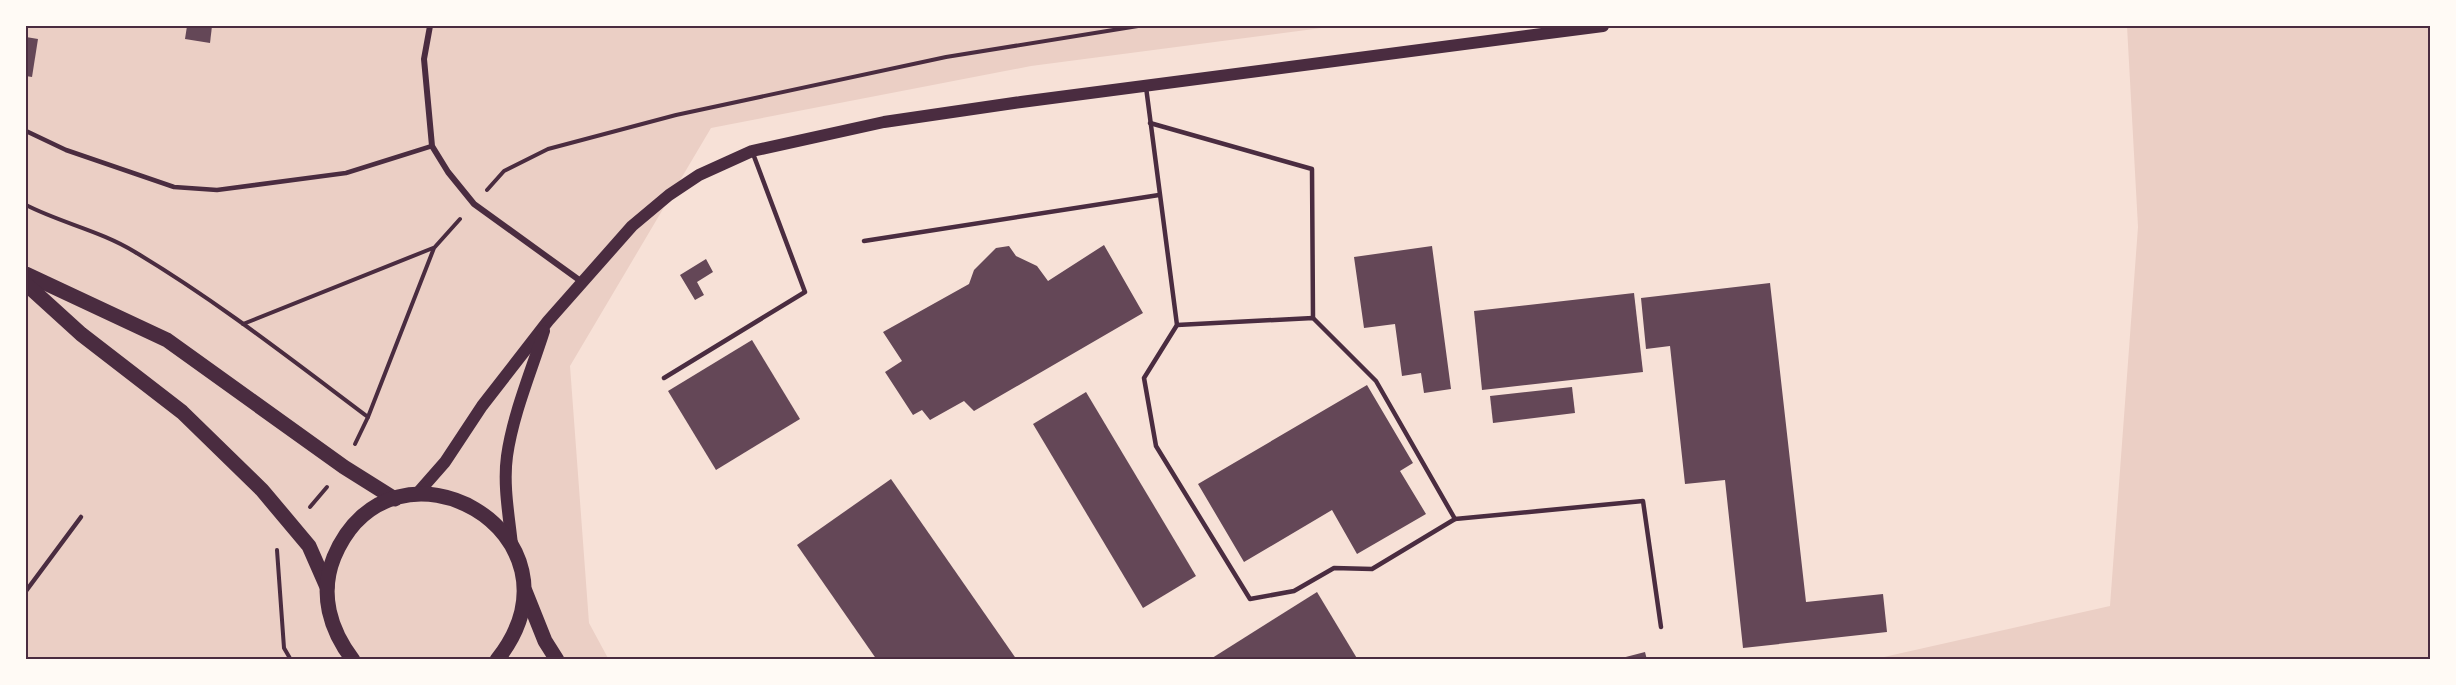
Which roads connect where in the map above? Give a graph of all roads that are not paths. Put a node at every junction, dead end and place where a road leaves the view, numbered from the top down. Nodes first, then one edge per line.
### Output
1 (430, 26) edge
2 (1603, 26) edge
3 (1146, 85) junction
4 (1150, 123) junction
5 (26, 131) edge
6 (432, 146) junction
7 (752, 151) junction
8 (1159, 195) junction
9 (864, 241) dead end
10 (26, 274) edge
11 (582, 282) junction
12 (26, 284) edge
13 (1314, 318) junction
14 (548, 321) junction
15 (1177, 325) junction
16 (664, 378) dead end
17 (416, 495) junction
18 (395, 499) junction
19 (81, 517) dead end
20 (1455, 519) junction
21 (512, 545) junction
22 (327, 588) junction
23 (524, 588) junction
24 (26, 591) edge
25 (1661, 627) dead end
26 (353, 660) edge
27 (497, 660) edge
28 (557, 660) edge

1 - 6 street
2 - 3 main road
3 - 4 lane
3 - 7 main road
4 - 8 lane
4 - 13 lane
5 - 6 lane
6 - 11 street
7 - 11 main road
7 - 16 lane
8 - 9 lane
8 - 15 lane
10 - 18 main road
11 - 14 main road
12 - 22 main road
13 - 15 lane
13 - 20 lane
14 - 17 main road
14 - 21 main road
15 - 20 lane
17 - 18 main road
17 - 21 main road
18 - 22 main road
19 - 24 lane
20 - 25 lane
21 - 23 main road
22 - 26 main road
23 - 27 main road
23 - 28 main road

